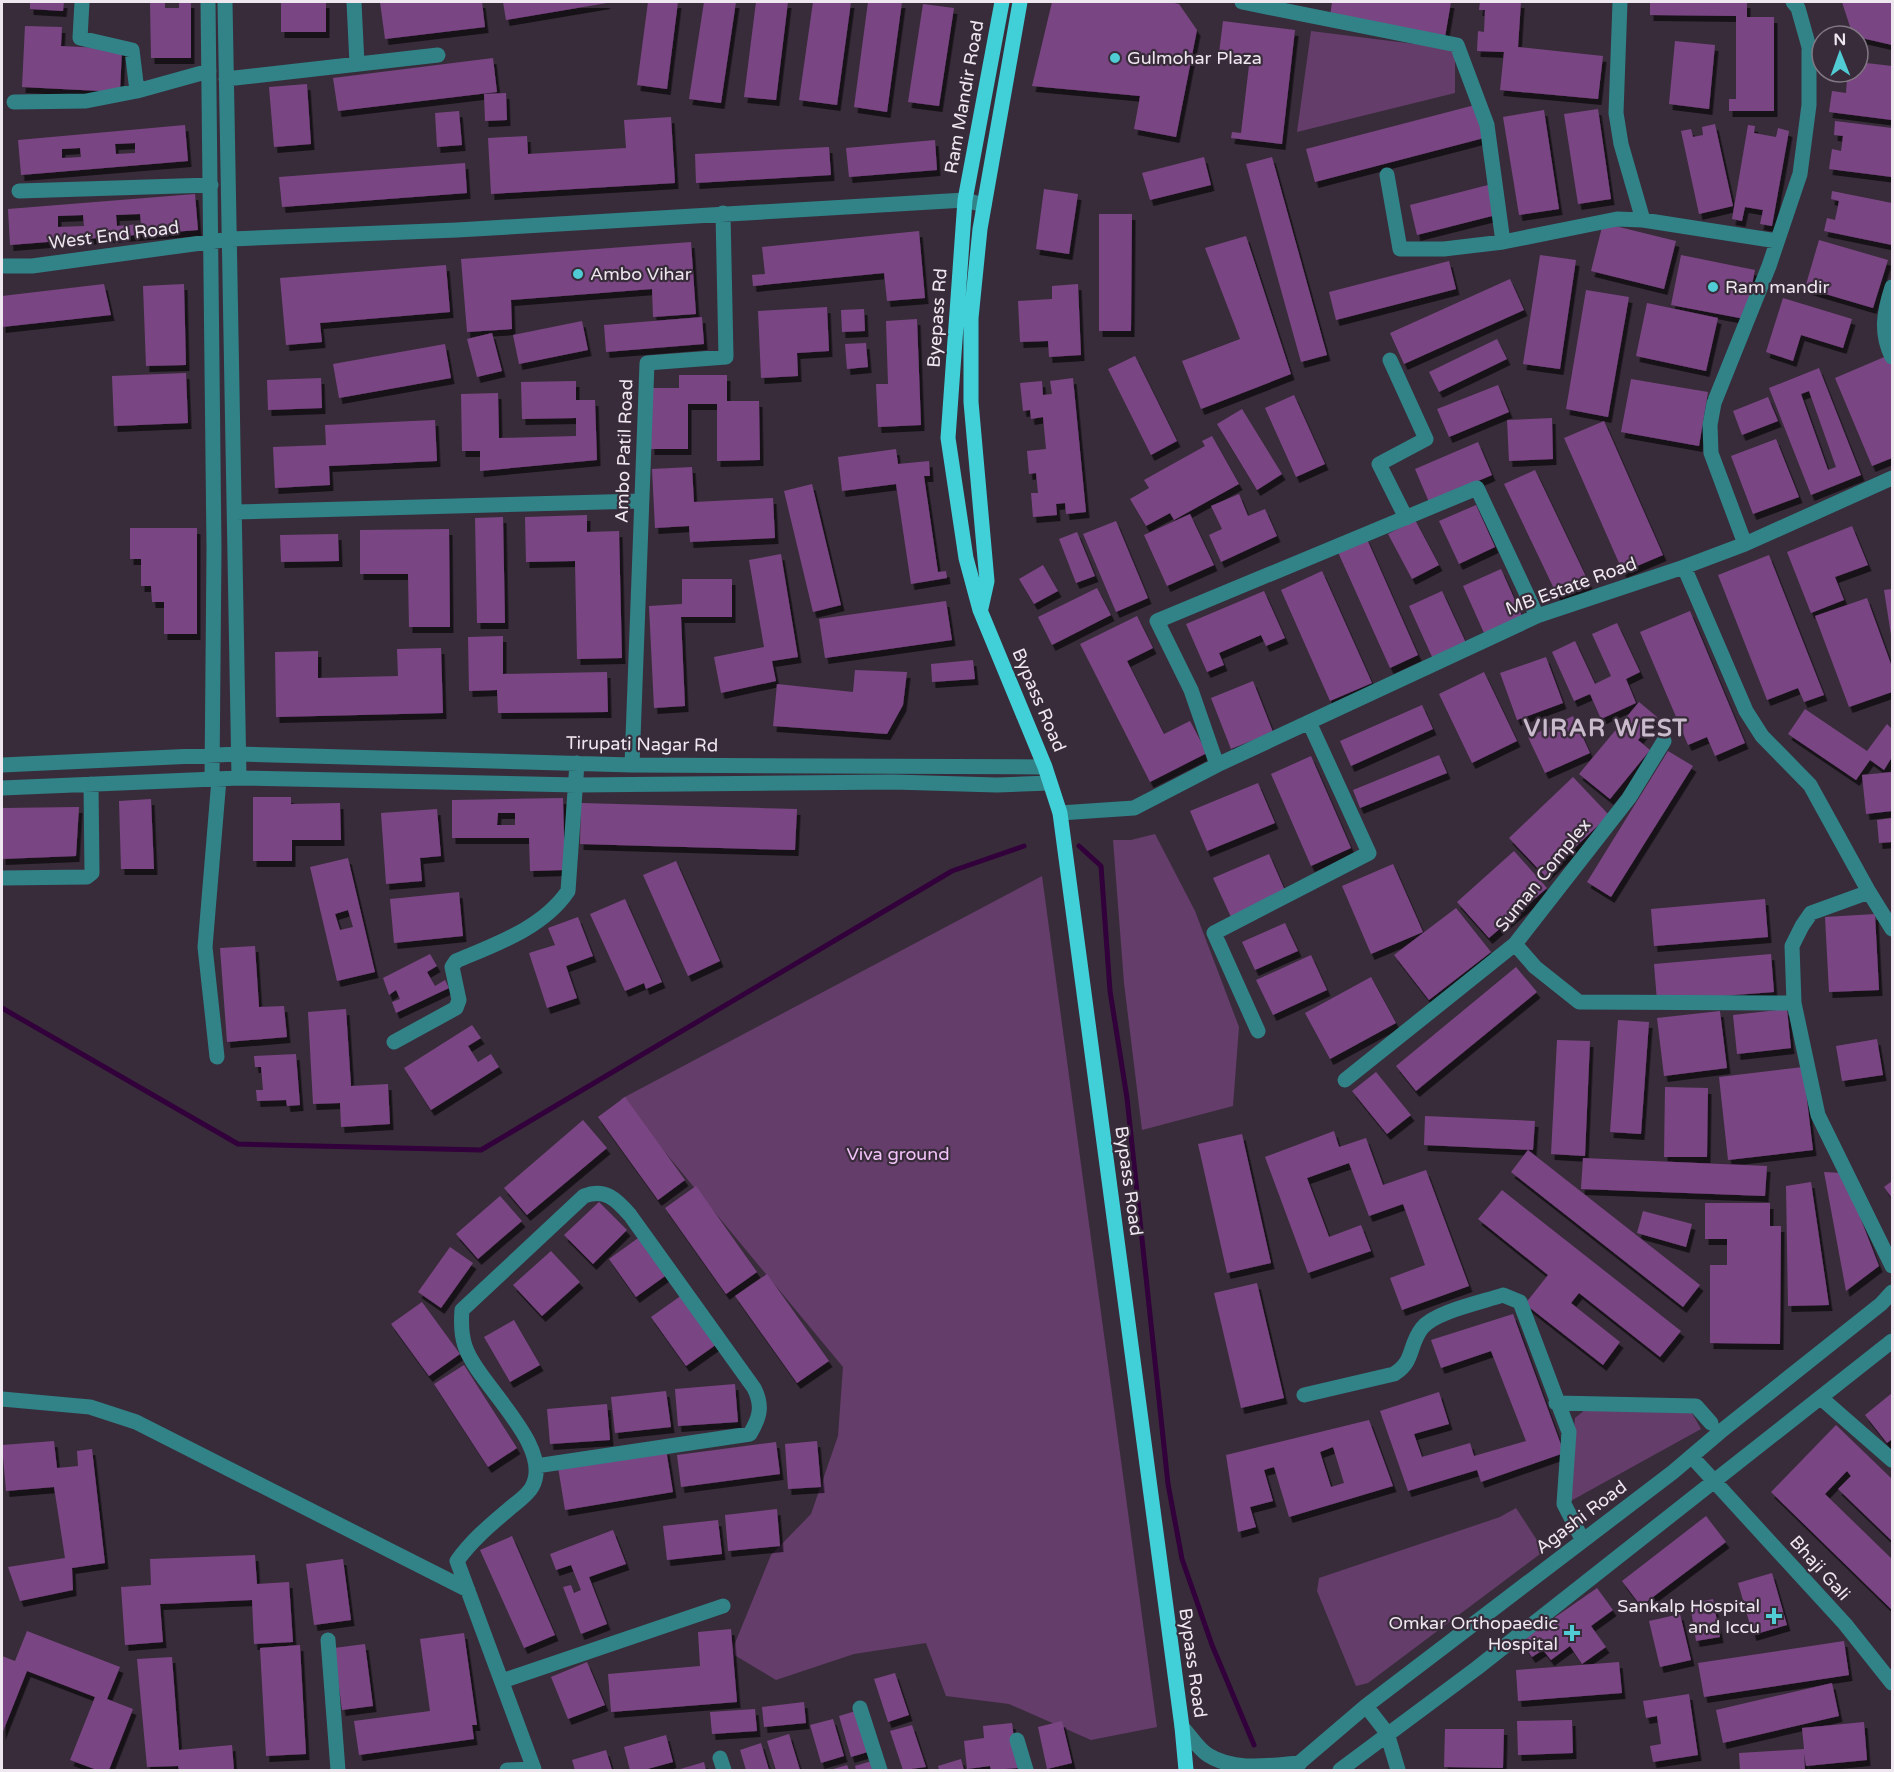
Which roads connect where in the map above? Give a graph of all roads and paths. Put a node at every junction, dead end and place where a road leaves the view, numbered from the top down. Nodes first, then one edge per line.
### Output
1 (82, 2) edge
2 (208, 2) edge
3 (225, 2) edge
4 (354, 2) edge
5 (1002, 2) edge
6 (1020, 2) edge
7 (1242, 2) edge
8 (1620, 2) edge
9 (1793, 2) edge
10 (1314, 8) edge
11 (438, 55) dead end
12 (357, 64) junction
13 (209, 71) junction
14 (226, 79) junction
15 (137, 91) junction
16 (14, 102) dead end
17 (1387, 175) dead end
18 (211, 185) junction
19 (19, 191) dead end
20 (965, 200) junction
21 (984, 205) junction
22 (723, 213) junction
23 (1643, 220) junction
24 (231, 239) junction
25 (1777, 241) junction
26 (1503, 242) junction
27 (210, 243) junction
28 (2, 266) edge
29 (1893, 287) edge
30 (1893, 357) edge
31 (1390, 360) dead end
32 (212, 448) junction
33 (233, 448) junction
34 (1893, 478) edge
35 (642, 501) junction
36 (235, 512) junction
37 (1406, 518) junction
38 (1745, 544) junction
39 (1684, 567) junction
40 (980, 610) junction
41 (1537, 616) junction
42 (1309, 722) junction
43 (1664, 741) dead end
44 (238, 754) junction
45 (212, 755) junction
46 (577, 763) junction
47 (2, 765) edge
48 (632, 765) junction
49 (1217, 765) junction
50 (1046, 767) junction
51 (239, 778) junction
52 (215, 779) junction
53 (1050, 783) junction
54 (91, 784) junction
55 (577, 785) junction
56 (2, 788) edge
57 (1060, 813) junction
58 (2, 878) edge
59 (1869, 892) junction
60 (1893, 929) edge
61 (1515, 944) junction
62 (1794, 1003) junction
63 (1258, 1031) dead end
64 (394, 1042) dead end
65 (217, 1057) dead end
66 (1345, 1080) dead end
67 (1893, 1266) edge
68 (1893, 1292) edge
69 (1893, 1341) edge
70 (1304, 1395) dead end
71 (1821, 1398) junction
72 (2, 1399) edge
73 (1556, 1403) junction
74 (1711, 1423) dead end
75 (1692, 1457) junction
76 (1893, 1460) edge
77 (536, 1466) junction
78 (1716, 1482) junction
79 (1582, 1539) junction
80 (468, 1590) junction
81 (723, 1606) dead end
82 (328, 1640) dead end
83 (502, 1682) junction
84 (1893, 1683) edge
85 (1366, 1706) junction
86 (860, 1708) dead end
87 (1182, 1727) junction
88 (1387, 1733) junction
89 (1017, 1740) dead end
90 (1296, 1767) edge
91 (535, 1769) edge
92 (338, 1770) edge
93 (507, 1770) edge
94 (880, 1770) edge
95 (1026, 1770) edge
96 (1186, 1770) edge
97 (1340, 1770) edge
98 (1398, 1770) edge

1 - 15 street
2 - 13 street
3 - 14 street
4 - 12 street
5 - 20 main road, Ram Mandir Road
6 - 21 main road
7 - 10 street
8 - 23 street
9 - 25 street
10 - 26 street
11 - 12 street
12 - 14 street
13 - 15 street
13 - 18 street
14 - 24 street
15 - 16 street
17 - 26 street
18 - 19 street
18 - 27 street
20 - 21 street, West End Road
20 - 22 street, West End Road
20 - 40 main road, Byepass Rd
21 - 40 main road
22 - 24 street, West End Road
22 - 35 street, Ambo Patil Road
23 - 25 street
23 - 26 street
24 - 27 street, West End Road
24 - 33 street
25 - 38 street
27 - 28 street, West End Road
27 - 32 street
29 - 30 street
31 - 37 street
32 - 33 street
32 - 45 street
33 - 36 street
34 - 38 street, MB Estate Road
35 - 36 street
35 - 48 street, Ambo Patil Road
36 - 44 street
37 - 41 street
37 - 49 street
38 - 39 street, MB Estate Road
39 - 41 street, MB Estate Road
39 - 59 street
40 - 50 main road, Bypass Road
41 - 42 street, MB Estate Road
42 - 49 street, MB Estate Road
42 - 63 street
43 - 61 street, Suman Complex
44 - 45 street, Tirupati Nagar Rd
44 - 46 street, Tirupati Nagar Rd
44 - 51 street
45 - 47 street, Tirupati Nagar Rd
45 - 52 street
46 - 48 street, Tirupati Nagar Rd
46 - 55 street
48 - 50 street, Tirupati Nagar Rd
49 - 57 street, MB Estate Road
50 - 53 main road, Bypass Road
51 - 52 street
51 - 55 street
52 - 54 street
52 - 65 street
53 - 55 street
53 - 57 main road, Bypass Road
54 - 56 street
54 - 58 street
55 - 64 street
57 - 87 main road, Bypass Road
59 - 60 street
59 - 62 street
61 - 62 street
61 - 66 street, Suman Complex
62 - 67 street
68 - 75 street, Agashi Road
69 - 71 street
70 - 73 street
71 - 76 street
71 - 78 street
72 - 80 street
73 - 74 street
73 - 79 street
75 - 78 street, Bhaji Gali
75 - 79 street, Agashi Road
77 - 77 street
77 - 80 street
78 - 84 street, Bhaji Gali
78 - 88 street
79 - 85 street, Agashi Road
80 - 83 street
81 - 83 street
82 - 92 street
83 - 91 street
85 - 88 street
85 - 90 street, Agashi Road
86 - 94 street
87 - 90 street
87 - 96 main road, Bypass Road
88 - 97 street
88 - 98 street
89 - 95 street
91 - 93 street

